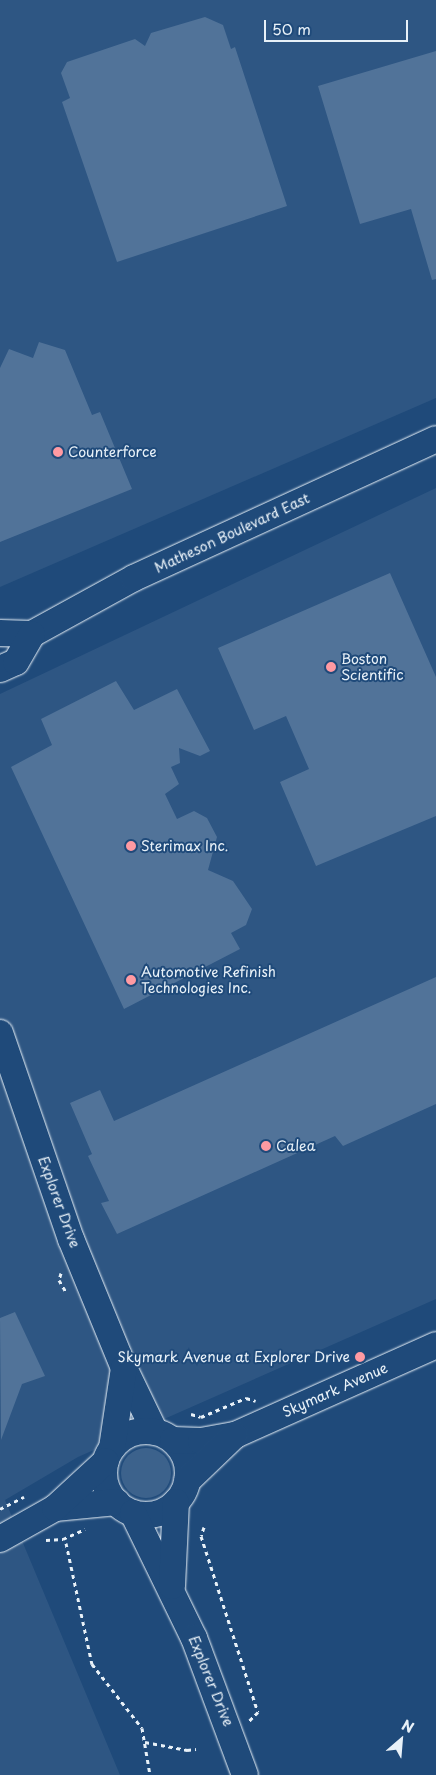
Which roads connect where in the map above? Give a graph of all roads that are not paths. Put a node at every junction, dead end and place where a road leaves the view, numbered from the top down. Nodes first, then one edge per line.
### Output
1 (436, 439) edge
2 (0, 633) edge
3 (32, 634) junction
4 (0, 669) edge
5 (0, 1033) edge
6 (436, 1345) edge
7 (124, 1368) junction
8 (235, 1435) junction
9 (164, 1436) junction
10 (109, 1454) junction
11 (182, 1492) junction
12 (55, 1508) junction
13 (125, 1508) junction
14 (0, 1539) edge
15 (172, 1589) junction
16 (245, 1775) edge

1 - 3 street, Matheson Boulevard East
2 - 3 street
3 - 4 street
5 - 7 street, Explorer Drive
6 - 8 street, Skymark Avenue
7 - 9 street, Explorer Drive
7 - 10 street
8 - 9 street, Skymark Avenue
8 - 11 street, Skymark Avenue
9 - 10 street
9 - 11 street
10 - 12 street
10 - 13 street
11 - 13 street
11 - 15 street, Explorer Drive
12 - 13 street
12 - 14 street
13 - 15 street, Explorer Drive
15 - 16 street, Explorer Drive

